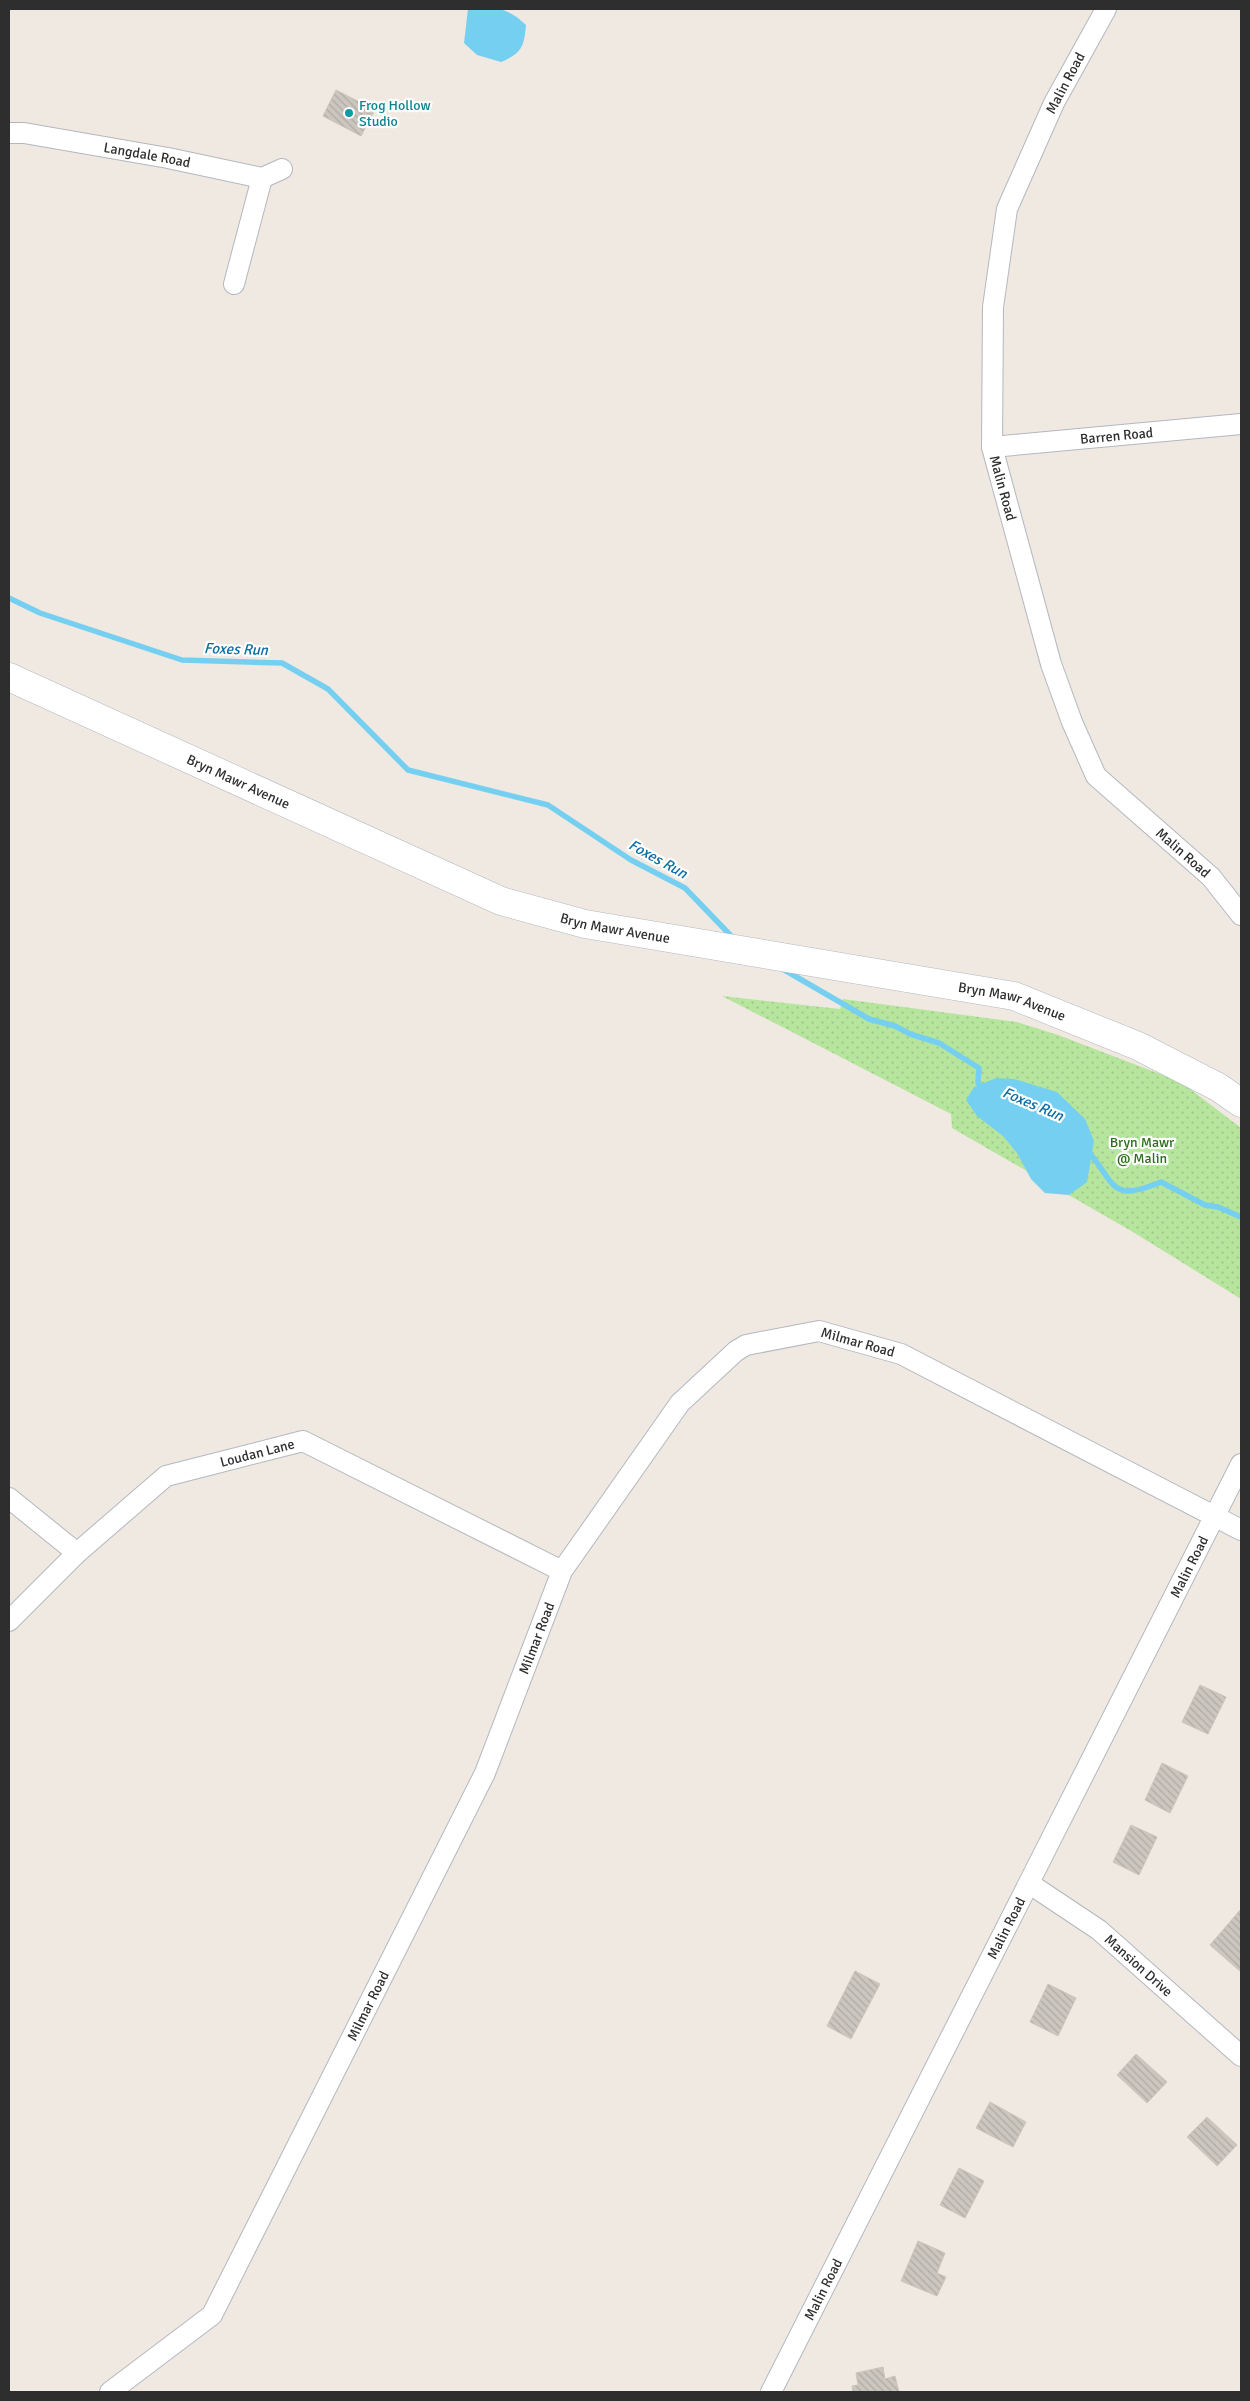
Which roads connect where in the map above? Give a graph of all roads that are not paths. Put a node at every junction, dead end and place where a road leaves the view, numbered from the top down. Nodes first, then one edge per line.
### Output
1 (1106, 9) edge
2 (9, 133) edge
3 (282, 169) dead end
4 (262, 178) junction
5 (234, 284) dead end
6 (1241, 424) edge
7 (992, 447) junction
8 (9, 677) edge
9 (1241, 914) edge
10 (1241, 1103) edge
11 (1241, 1464) edge
12 (9, 1498) edge
13 (1215, 1516) junction
14 (1241, 1530) edge
15 (76, 1553) junction
16 (562, 1571) junction
17 (9, 1621) edge
18 (1030, 1884) junction
19 (1241, 2056) edge
20 (110, 2392) edge
21 (771, 2392) edge

1 - 7 street, Malin Road
2 - 4 street, Langdale Road
3 - 4 street
4 - 5 street
6 - 7 street, Barren Road
7 - 9 street, Malin Road
8 - 10 main road, Bryn Mawr Avenue
11 - 13 street, Malin Road
12 - 15 street
13 - 14 street, Milmar Road
13 - 16 street, Milmar Road
13 - 18 street, Malin Road
15 - 16 street, Loudan Lane
15 - 17 street, Loudan Lane
16 - 20 street, Milmar Road
18 - 19 street, Mansion Drive
18 - 21 street, Malin Road

